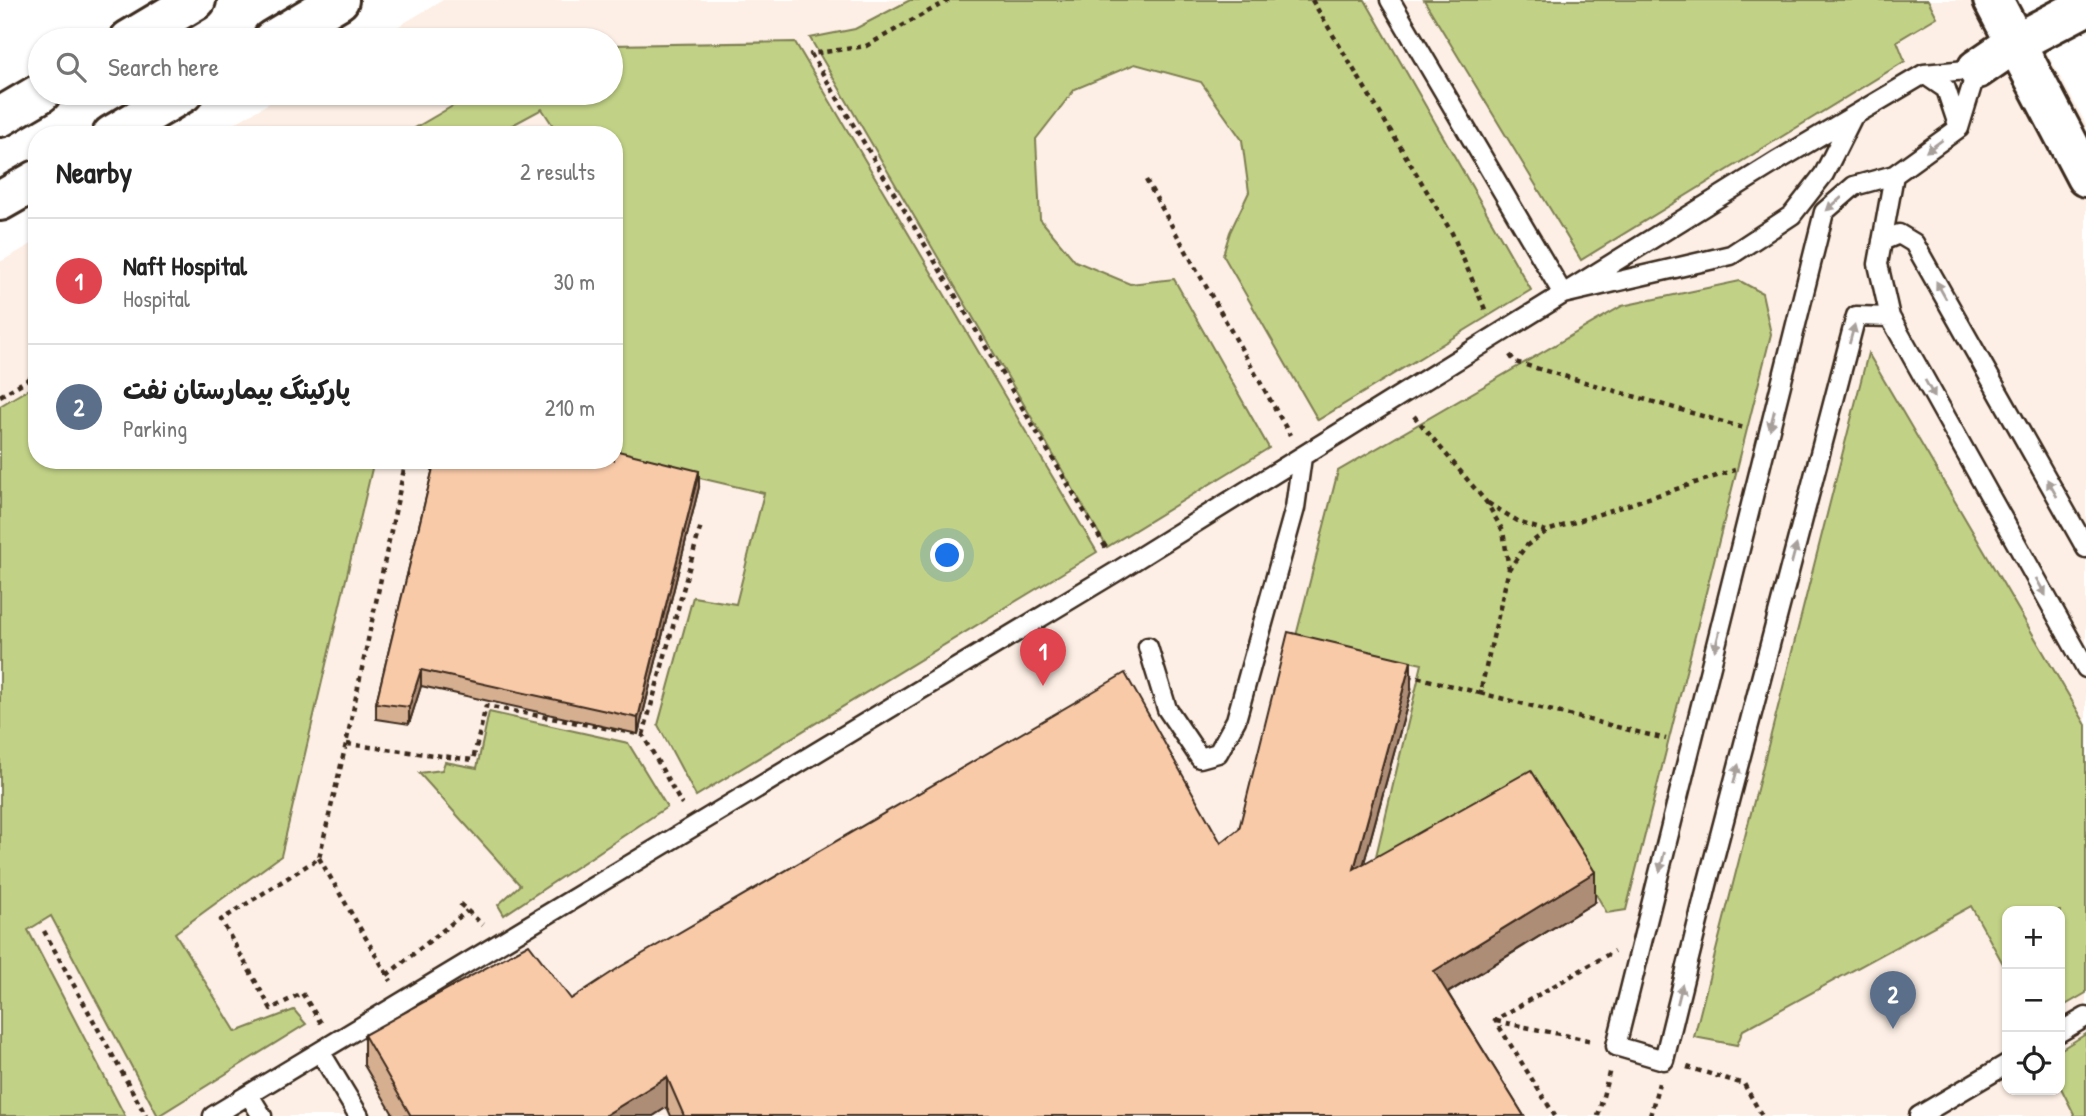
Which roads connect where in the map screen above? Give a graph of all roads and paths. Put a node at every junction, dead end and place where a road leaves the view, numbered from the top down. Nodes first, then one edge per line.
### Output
1 (196, 0) edge
2 (339, 0) edge
3 (949, 0) edge
4 (1312, 0) edge
5 (1390, 0) edge
6 (1993, 0) edge
7 (2083, 7) edge
8 (149, 28) edge
9 (292, 28) edge
10 (2015, 43) junction
11 (1977, 69) junction
12 (1924, 74) junction
13 (28, 101) edge
14 (163, 105) edge
15 (1853, 116) junction
16 (0, 117) edge
17 (127, 126) edge
18 (1959, 128) junction
19 (1894, 175) junction
20 (2086, 177) edge
21 (1146, 180) dead end
22 (28, 185) edge
23 (0, 201) edge
24 (1882, 241) junction
25 (1563, 294) junction
26 (1890, 317) junction
27 (1496, 335) junction
28 (28, 379) edge
29 (0, 396) edge
30 (1398, 397) junction
31 (1769, 435) junction
32 (1302, 457) junction
33 (1762, 461) junction
34 (404, 469) edge
35 (1487, 503) junction
36 (701, 524) dead end
37 (1547, 531) junction
38 (2086, 548) edge
39 (1509, 569) junction
40 (1119, 570) junction
41 (1147, 647) dead end
42 (2086, 668) edge
43 (1402, 674) edge
44 (1480, 693) junction
45 (643, 735) junction
46 (346, 744) junction
47 (1691, 746) junction
48 (694, 827) junction
49 (319, 858) junction
50 (467, 911) dead end
51 (44, 931) dead end
52 (1644, 934) junction
53 (434, 938) junction
54 (437, 946) dead end
55 (387, 975) junction
56 (404, 1003) junction
57 (2086, 1017) edge
58 (1495, 1020) junction
59 (2065, 1029) edge
60 (1616, 1046) junction
61 (328, 1049) junction
62 (1664, 1060) junction
63 (2002, 1067) edge
64 (249, 1095) junction
65 (146, 1116) edge
66 (213, 1116) edge
67 (262, 1116) edge
68 (359, 1116) edge
69 (1555, 1116) edge
70 (1598, 1116) edge
71 (1650, 1116) edge
72 (1762, 1116) edge
73 (1919, 1116) edge

1 - 8 main road
2 - 9 main road
3 - 40 path
4 - 27 path
5 - 25 lane
6 - 10 main road
7 - 10 main road
10 - 11 main road
10 - 20 main road
11 - 12 lane
11 - 18 lane
12 - 15 lane
12 - 18 lane
13 - 16 main road
14 - 17 main road
15 - 25 lane
15 - 25 lane
18 -> 19 lane
19 - 24 lane
19 -> 31 lane
21 - 32 path
22 - 23 main road
24 - 26 lane
38 -> 24 lane
25 - 27 lane
26 -> 42 lane
62 -> 26 lane
27 - 30 lane
27 - 31 path
28 - 29 path
30 - 32 lane
30 - 35 path
31 - 33 lane
32 - 40 lane
32 - 41 lane
33 - 37 path
33 -> 47 lane
34 - 46 path
35 - 37 path
35 - 39 path
36 - 45 path
37 - 39 path
39 - 44 path
40 - 48 lane
43 - 44 path
44 - 47 path
45 - 46 path
45 - 48 path
46 - 49 path
47 -> 52 lane
48 - 56 lane
49 - 55 path
49 - 61 path
50 - 53 path
51 - 65 path
52 - 58 path
52 - 60 lane
53 - 54 path
53 - 55 path
55 - 56 path
56 - 61 lane
57 - 59 lane
58 - 60 path
58 - 69 path
60 - 62 lane
60 - 70 path
61 - 64 lane
61 - 68 lane
62 - 71 path
62 - 72 path
63 - 73 lane
64 - 66 lane
64 - 67 lane

